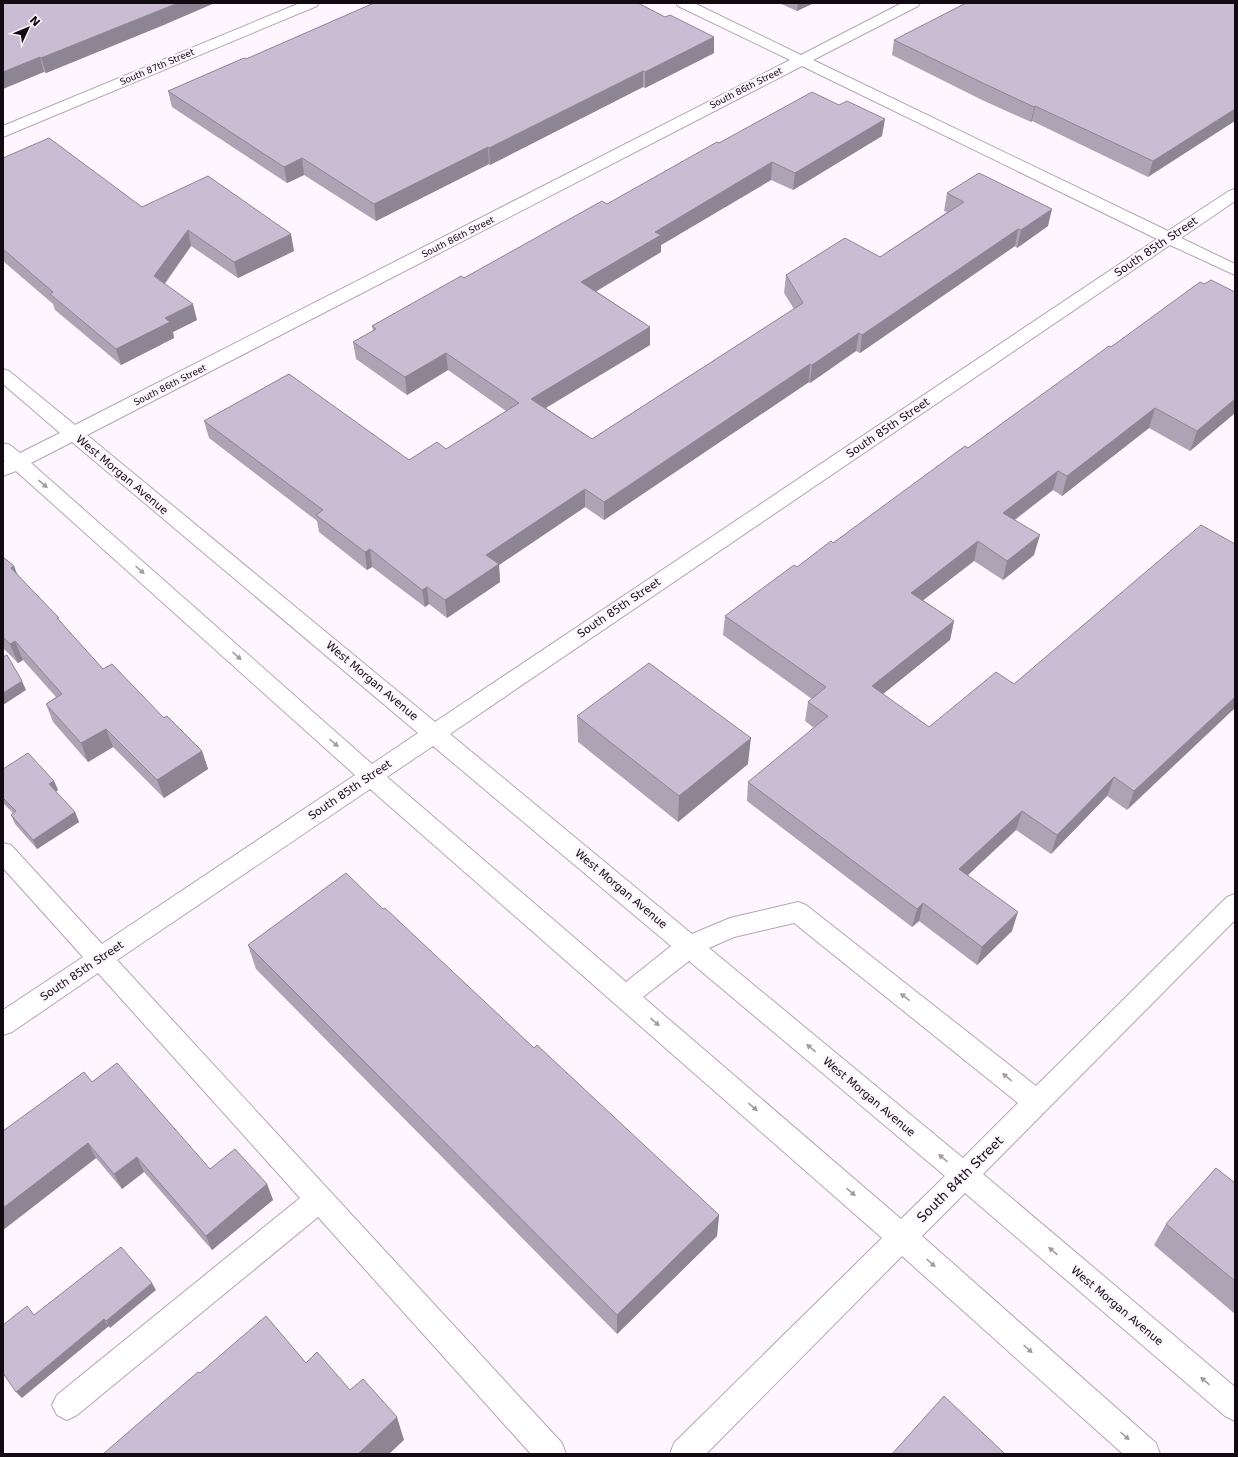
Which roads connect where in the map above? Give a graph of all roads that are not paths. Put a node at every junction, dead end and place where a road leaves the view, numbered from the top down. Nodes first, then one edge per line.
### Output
1 (312, 3) edge
2 (683, 3) edge
3 (913, 3) edge
4 (800, 60) junction
5 (3, 132) edge
6 (1235, 194) edge
7 (1169, 238) junction
8 (1235, 270) edge
9 (3, 375) edge
10 (74, 435) junction
11 (8, 461) edge
12 (434, 733) junction
13 (371, 776) junction
14 (3, 852) edge
15 (1235, 904) edge
16 (689, 946) junction
17 (100, 958) junction
18 (625, 996) junction
19 (3, 1024) edge
20 (1037, 1102) junction
21 (964, 1175) junction
22 (319, 1199) junction
23 (902, 1237) junction
24 (67, 1404) dead end
25 (1235, 1406) edge
26 (552, 1454) edge
27 (685, 1454) edge
28 (1145, 1454) edge

1 - 5 street, South 87th Street
2 - 4 street
3 - 4 street, South 86th Street
4 - 7 street
4 - 10 street, South 86th Street
6 - 7 street, South 85th Street
7 - 8 street
7 - 12 street, South 85th Street
9 - 10 street, West Morgan Avenue
10 - 11 street, South 86th Street
10 - 12 street, West Morgan Avenue
11 -> 13 street
12 - 13 street, South 85th Street
12 - 16 street, West Morgan Avenue
13 - 17 street, South 85th Street
13 - 18 street
14 - 17 street
15 - 20 street, South 84th Street
16 - 18 street
20 -> 16 street
21 -> 16 street, West Morgan Avenue
17 - 19 street, South 85th Street
17 - 22 street
18 -> 23 street
20 - 21 street, South 84th Street
21 - 23 street, South 84th Street
25 -> 21 street, West Morgan Avenue
22 - 24 street
22 - 26 street
23 - 27 street, South 84th Street
23 -> 28 street

